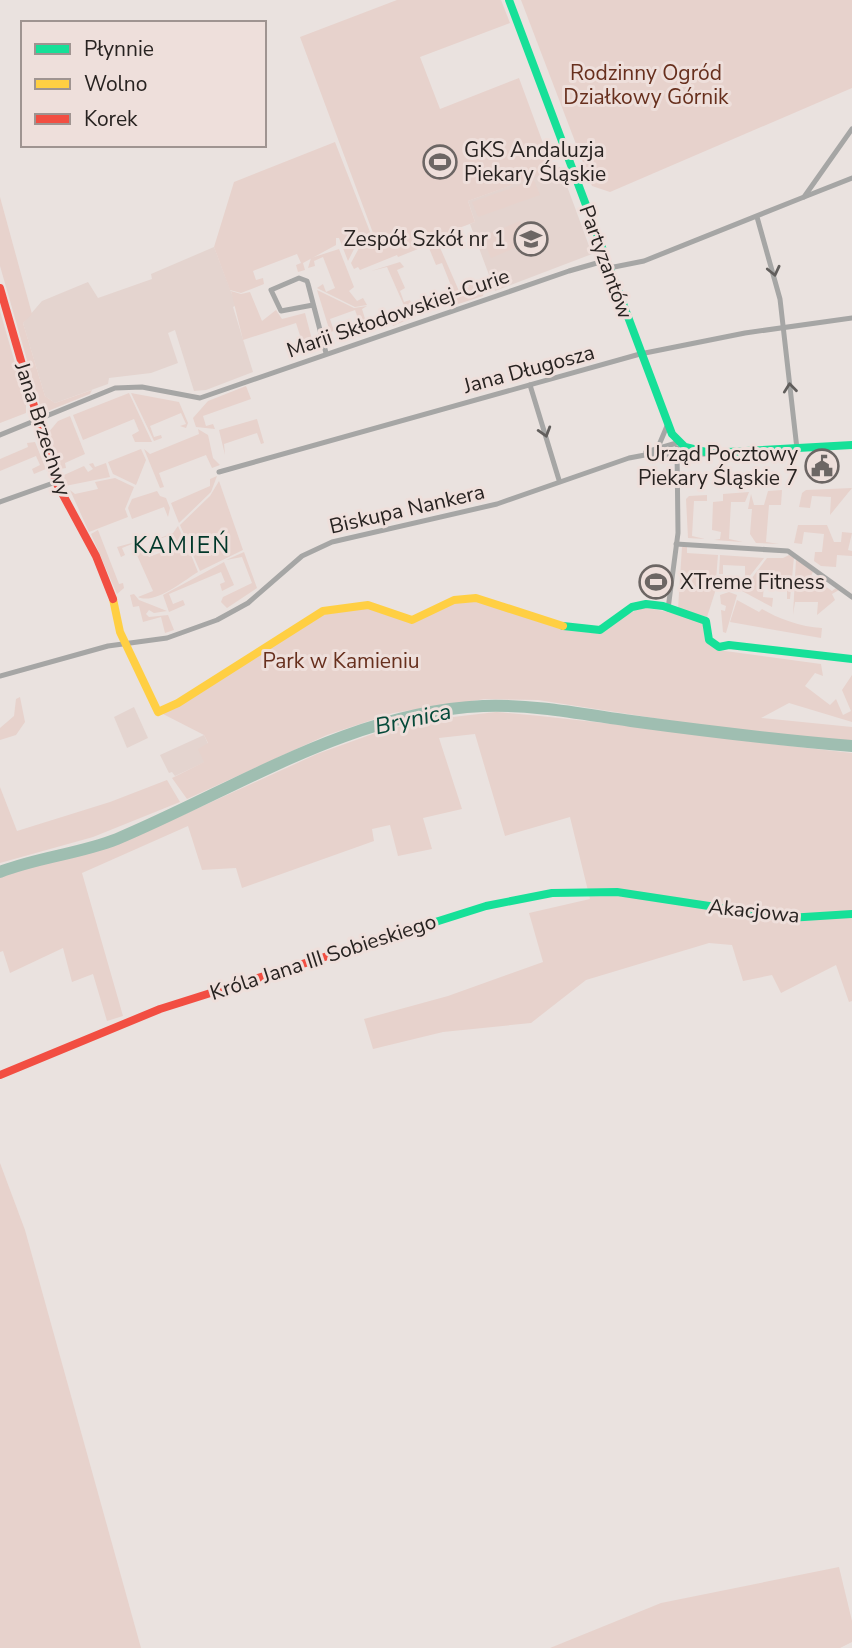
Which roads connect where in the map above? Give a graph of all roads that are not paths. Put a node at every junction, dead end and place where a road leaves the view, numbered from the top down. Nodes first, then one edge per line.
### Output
1 (509, 0) edge
2 (852, 128) edge
3 (852, 178) edge
4 (804, 197) junction
5 (757, 217) junction
6 (607, 266) junction
7 (0, 288) edge
8 (313, 305) junction
9 (852, 318) edge
10 (784, 327) junction
11 (326, 354) junction
12 (640, 354) junction
13 (530, 385) junction
14 (38, 419) junction
15 (667, 424) junction
16 (0, 435) edge
17 (852, 445) edge
18 (657, 448) junction
19 (678, 449) junction
20 (797, 449) junction
21 (710, 453) junction
22 (639, 456) junction
23 (219, 472) dead end
24 (559, 480) junction
25 (56, 482) junction
26 (0, 502) edge
27 (677, 544) junction
28 (852, 597) edge
29 (668, 609) junction
30 (127, 644) junction
31 (852, 659) edge
32 (0, 676) edge
33 (658, 896) joint
34 (852, 914) edge
35 (0, 1075) edge

1 - 6 street, Partyzantów
2 - 4 street
3 - 4 street, Marii Skłodowskiej-Curie
4 - 5 street, Marii Skłodowskiej-Curie
5 - 6 street, Marii Skłodowskiej-Curie
5 -> 10 street
6 - 11 street, Marii Skłodowskiej-Curie
6 - 12 street, Partyzantów
7 - 14 street, Jana Brzechwy
8 - 8 street
8 - 11 street
9 - 10 street, Jana Długosza
10 - 12 street, Jana Długosza
20 -> 10 street
11 - 14 street, Marii Skłodowskiej-Curie
12 - 13 street, Jana Długosza
12 - 15 street, Partyzantów
13 - 23 street, Jana Długosza
13 -> 24 street
14 - 16 street, Marii Skłodowskiej-Curie
14 - 25 street, Jana Brzechwy
15 - 18 street
15 - 19 street, Partyzantów
17 - 20 street
18 - 19 street, Biskupa Nankera
18 - 22 street, Biskupa Nankera
19 - 21 street
19 - 21 street
19 - 22 street, Biskupa Nankera
19 - 27 street
20 - 21 street
22 - 24 street, Biskupa Nankera
24 - 30 street, Biskupa Nankera
25 - 26 street
25 - 30 street, Jana Brzechwy
27 - 28 street
27 - 29 street
29 - 30 street, Jana Brzechwy
29 - 31 street
30 - 32 street, Biskupa Nankera
33 - 34 street, Akacjowa
33 - 35 street, Króla Jana III Sobieskiego

